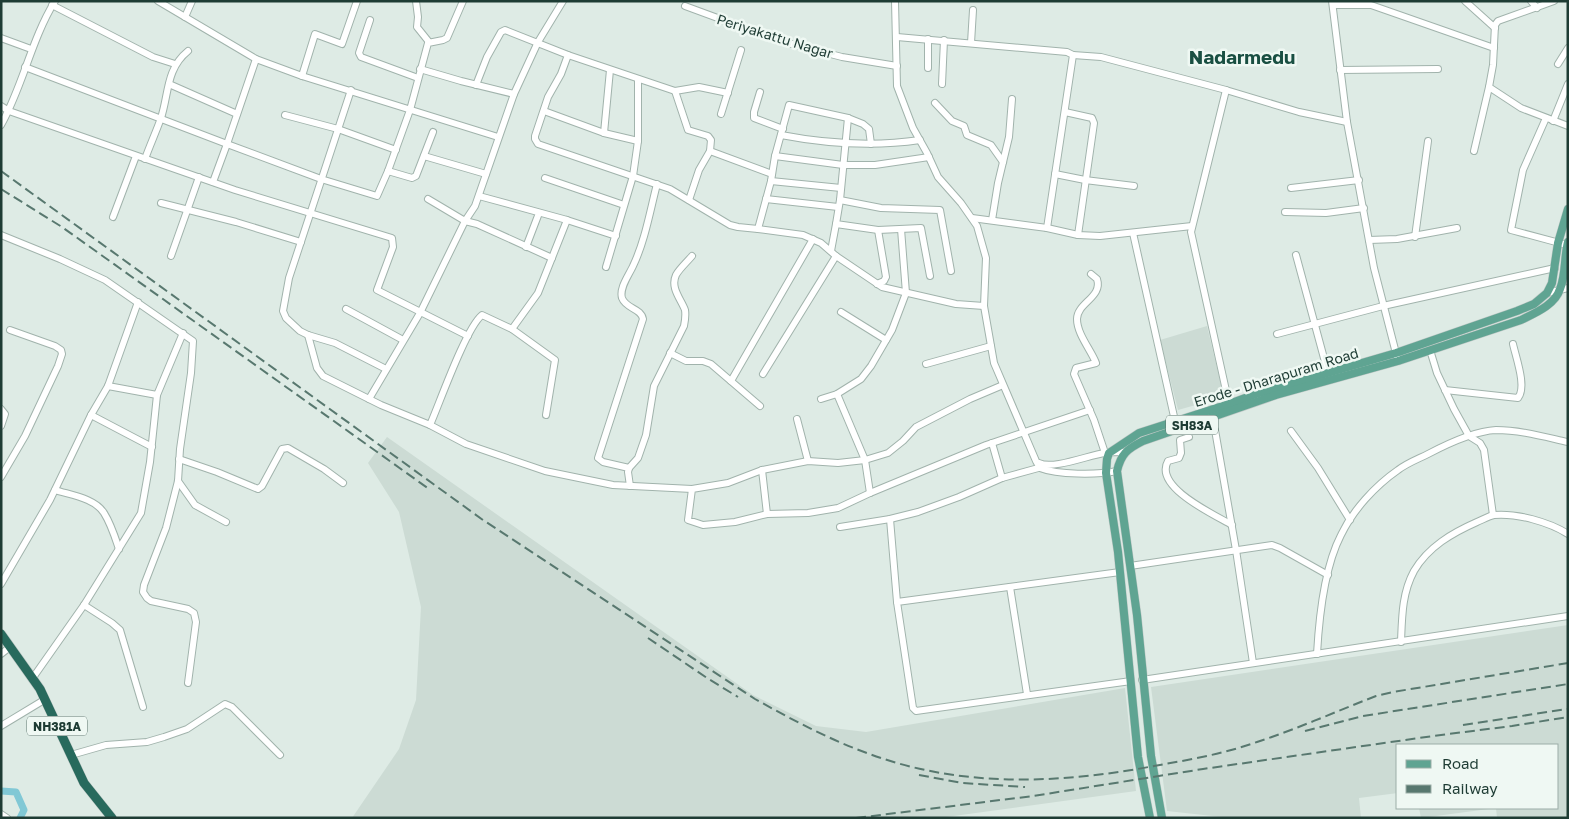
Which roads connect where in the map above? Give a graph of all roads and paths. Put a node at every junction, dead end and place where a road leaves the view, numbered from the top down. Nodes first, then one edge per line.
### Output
1 (158, 1) edge
2 (192, 1) edge
3 (357, 1) edge
4 (416, 1) edge
5 (463, 1) edge
6 (563, 1) edge
7 (895, 1) edge
8 (1465, 1) edge
9 (1530, 1) edge
10 (1554, 1) edge
11 (53, 3) edge
12 (1333, 3) edge
13 (685, 6) dead end
14 (1537, 8) junction
15 (972, 10) dead end
16 (185, 17) junction
17 (370, 20) dead end
18 (1495, 28) junction
19 (896, 37) junction
20 (1, 38) edge
21 (928, 39) junction
22 (944, 40) junction
23 (429, 42) junction
24 (538, 42) junction
25 (971, 43) junction
26 (1494, 48) junction
27 (1568, 48) edge
28 (31, 49) junction
29 (741, 50) dead end
30 (188, 51) dead end
31 (1073, 54) junction
32 (568, 55) junction
33 (256, 59) junction
34 (175, 64) junction
35 (1558, 64) dead end
36 (897, 66) junction
37 (25, 67) junction
38 (928, 68) dead end
39 (420, 69) junction
40 (1438, 69) dead end
41 (610, 70) junction
42 (1340, 70) junction
43 (302, 76) junction
44 (418, 78) junction
45 (638, 79) junction
46 (169, 84) junction
47 (942, 84) dead end
48 (1568, 84) edge
49 (476, 85) junction
50 (1489, 87) junction
51 (351, 90) junction
52 (1226, 90) junction
53 (675, 91) junction
54 (760, 92) dead end
55 (728, 93) junction
56 (514, 94) junction
57 (1012, 99) dead end
58 (935, 104) dead end
59 (1, 106) edge
60 (410, 110) junction
61 (9, 111) junction
62 (544, 111) junction
63 (1065, 112) junction
64 (237, 114) junction
65 (721, 114) dead end
66 (285, 115) dead end
67 (161, 118) junction
68 (848, 118) junction
69 (1550, 119) junction
70 (1347, 122) junction
71 (1, 125) edge
72 (1568, 126) edge
73 (338, 129) junction
74 (433, 132) dead end
75 (782, 132) junction
76 (604, 133) junction
77 (498, 136) junction
78 (920, 140) junction
79 (638, 141) junction
80 (1428, 141) dead end
81 (846, 143) junction
82 (227, 144) junction
83 (871, 144) junction
84 (396, 150) junction
85 (710, 151) junction
86 (1474, 151) dead end
87 (136, 156) junction
88 (424, 156) junction
89 (775, 156) junction
90 (929, 157) junction
91 (145, 159) junction
92 (1003, 162) junction
93 (843, 165) junction
94 (388, 171) junction
95 (486, 174) junction
96 (1055, 174) junction
97 (633, 176) junction
98 (199, 177) junction
99 (772, 177) junction
100 (545, 178) dead end
101 (322, 179) junction
102 (1085, 180) junction
103 (1359, 180) junction
104 (213, 182) junction
105 (657, 184) junction
106 (1134, 186) dead end
107 (841, 188) junction
108 (1291, 188) dead end
109 (479, 196) junction
110 (428, 199) dead end
111 (766, 199) junction
112 (689, 200) junction
113 (161, 202) dead end
114 (839, 204) junction
115 (624, 205) junction
116 (1364, 208) junction
117 (1568, 208) edge
118 (188, 210) junction
119 (539, 212) junction
120 (1285, 212) dead end
121 (311, 214) junction
122 (112, 217) dead end
123 (972, 218) junction
124 (567, 220) junction
125 (992, 220) junction
126 (465, 221) junction
127 (836, 224) junction
128 (1192, 226) junction
129 (1047, 228) junction
130 (1457, 228) dead end
131 (900, 229) junction
132 (758, 230) junction
133 (878, 230) junction
134 (1133, 233) junction
135 (1, 235) edge
136 (616, 236) junction
137 (1078, 236) junction
138 (1415, 237) junction
139 (813, 239) junction
140 (1369, 240) junction
141 (301, 242) junction
142 (1558, 243) junction
143 (1567, 244) edge
144 (526, 247) junction
145 (834, 253) junction
146 (1296, 255) dead end
147 (171, 256) dead end
148 (692, 256) dead end
149 (552, 258) junction
150 (606, 267) dead end
151 (1555, 268) junction
152 (951, 271) dead end
153 (1091, 274) dead end
154 (930, 276) dead end
155 (877, 284) junction
156 (1564, 289) edge
157 (906, 293) junction
158 (1547, 293) junction
159 (138, 302) junction
160 (984, 306) junction
161 (1383, 306) junction
162 (346, 309) dead end
163 (841, 312) dead end
164 (420, 313) junction
165 (1315, 325) junction
166 (512, 329) junction
167 (10, 330) dead end
168 (183, 333) junction
169 (1277, 334) dead end
170 (308, 335) junction
171 (468, 336) junction
172 (403, 340) junction
173 (886, 340) junction
174 (1513, 344) dead end
175 (991, 346) junction
176 (1430, 350) junction
177 (670, 353) junction
178 (1396, 353) junction
179 (1398, 362) junction
180 (926, 364) dead end
181 (386, 369) junction
182 (763, 374) dead end
183 (1328, 374) junction
184 (731, 381) junction
185 (1003, 384) junction
186 (108, 386) junction
187 (1445, 390) junction
188 (837, 394) junction
189 (157, 395) junction
190 (369, 399) junction
191 (821, 399) dead end
192 (1229, 404) junction
193 (760, 406) dead end
194 (1, 409) edge
195 (1090, 410) junction
196 (546, 414) dead end
197 (91, 415) junction
198 (798, 420) dead end
199 (1175, 421) junction
200 (430, 425) junction
201 (1, 426) edge
202 (1215, 430) dead end
203 (1291, 431) dead end
204 (1024, 433) junction
205 (1469, 436) junction
206 (1189, 437) dead end
207 (1568, 442) edge
208 (992, 444) junction
209 (152, 447) junction
210 (1125, 452) junction
211 (1107, 453) junction
212 (179, 459) junction
213 (865, 460) junction
214 (808, 461) junction
215 (1042, 467) junction
216 (629, 468) junction
217 (762, 470) junction
218 (1117, 471) junction
219 (1106, 474) junction
220 (1, 477) edge
221 (1002, 478) junction
222 (178, 481) junction
223 (343, 483) dead end
224 (630, 486) junction
225 (692, 489) junction
226 (55, 490) junction
227 (870, 493) junction
228 (767, 514) junction
229 (1493, 515) junction
230 (890, 519) junction
231 (1350, 520) junction
232 (226, 522) dead end
233 (1232, 525) junction
234 (840, 527) dead end
235 (1568, 534) edge
236 (119, 549) junction
237 (1236, 550) junction
238 (1130, 566) junction
239 (1120, 572) junction
240 (1328, 575) junction
241 (1, 584) edge
242 (1010, 587) junction
243 (897, 602) junction
244 (84, 605) junction
245 (1568, 616) edge
246 (1, 634) edge
247 (1401, 642) junction
248 (10, 647) junction
249 (1, 654) edge
250 (1316, 654) junction
251 (1253, 663) junction
252 (32, 679) junction
253 (1142, 680) junction
254 (1131, 681) junction
255 (188, 683) dead end
256 (1027, 694) junction
257 (44, 700) junction
258 (143, 707) dead end
259 (1, 726) edge
260 (70, 755) junction
261 (280, 755) dead end
262 (1, 814) edge
263 (7, 818) edge
264 (112, 818) edge
265 (1150, 818) edge
266 (1162, 818) edge

1 - 16 street
2 - 16 street
3 - 43 street
4 - 23 street
5 - 23 street
6 - 24 street
7 - 19 street
8 - 18 street
9 - 14 street
10 - 14 street
11 - 28 street
11 - 34 street
12 - 26 street
12 - 42 street
13 - 36 street, Periyakattu Nagar
14 - 18 street
15 - 25 street
16 - 33 street
17 - 44 street
18 - 26 street
19 - 21 street
19 - 36 street
20 - 28 street
21 - 22 street
21 - 38 street
22 - 25 street
22 - 47 street
23 - 39 street
24 - 32 street
24 - 49 street
24 - 56 street
25 - 31 street
26 - 50 street
27 - 35 street
28 - 37 street
29 - 55 street
30 - 34 street
31 - 52 street
31 - 63 street
32 - 41 street
32 - 62 street
33 - 43 street
33 - 64 street
34 - 46 street
36 - 78 street
37 - 61 street
37 - 67 street
39 - 44 street
39 - 49 street
40 - 42 street
41 - 45 street
41 - 76 street
42 - 70 street
43 - 51 street
44 - 60 street
45 - 53 street
45 - 79 street
46 - 64 street
46 - 67 street
48 - 69 street
49 - 56 street
50 - 69 street
50 - 86 street
51 - 60 street
51 - 73 street
52 - 70 street
52 - 128 street
53 - 55 street
53 - 85 street
54 - 75 street
55 - 65 street
56 - 77 street
57 - 92 street
58 - 92 street
59 - 61 street
60 - 77 street
60 - 84 street
61 - 71 street
61 - 87 street
62 - 76 street
62 - 97 street
63 - 96 street
63 - 102 street
64 - 82 street
66 - 73 street
67 - 82 street
67 - 91 street
68 - 75 street
68 - 81 street
68 - 83 street
69 - 72 street
69 - 142 street
70 - 103 street
73 - 84 street
73 - 101 street
74 - 88 street
75 - 81 street
75 - 89 street
76 - 79 street
77 - 95 street
78 - 83 street
78 - 90 street
79 - 97 street
80 - 138 street
81 - 83 street
81 - 93 street
82 - 101 street
82 - 104 street
84 - 94 street
85 - 99 street
85 - 112 street
87 - 91 street
87 - 122 street
88 - 94 street
88 - 95 street
89 - 93 street
89 - 99 street
90 - 93 street
90 - 123 street
91 - 98 street
92 - 125 street
93 - 107 street
94 - 101 street
95 - 109 street
96 - 102 street
96 - 129 street
97 - 105 street
97 - 115 street
98 - 104 street
98 - 118 street
99 - 107 street
99 - 111 street
100 - 115 street
101 - 121 street
102 - 106 street
102 - 137 street
103 - 108 street
103 - 116 street
104 - 121 street
105 - 112 street
105 - 216 street
107 - 114 street
109 - 119 street
109 - 126 street
110 - 126 street
111 - 114 street
111 - 132 street
112 - 132 street
113 - 118 street
114 - 127 street
114 - 152 street
115 - 136 street
116 - 120 street
116 - 140 street
117 - 142 main road
118 - 141 street
118 - 147 street
119 - 124 street
119 - 144 street
121 - 141 street
121 - 164 street
123 - 125 street
123 - 160 street
124 - 136 street
124 - 149 street
125 - 129 street
126 - 144 street
126 - 164 street
127 - 133 street
127 - 145 street
128 - 134 street
128 - 192 street
129 - 137 street
130 - 138 street
131 - 133 street
131 - 154 street
131 - 157 street
132 - 139 street
133 - 155 street
134 - 137 street
134 - 199 street
135 - 159 street
136 - 150 street
138 - 140 street
139 - 145 street
139 - 184 street
140 - 161 street
141 - 170 street
142 - 143 street
142 - 151 main road
143 - 156 main road
144 - 149 street
145 - 155 street
145 - 182 street
146 - 165 street
148 - 177 street
149 - 166 street
151 - 158 main road
151 - 161 street
153 - 195 street
155 - 157 street
156 - 158 street
156 - 176 main road, Erode - Dharapuram Road / SH83A
157 - 160 street
157 - 173 street
158 - 178 main road, Erode - Dharapuram Road / SH83A
159 - 168 street
159 - 186 street
160 - 175 street
161 - 165 street
161 - 178 street
162 - 172 street
163 - 173 street
164 - 171 street
164 - 172 street
165 - 169 street
165 - 183 street
166 - 171 street
166 - 196 street
167 - 220 street
168 - 189 street
168 - 212 street
170 - 181 street
170 - 190 street
171 - 200 street
172 - 181 street
173 - 188 street
174 - 187 street
175 - 180 street
175 - 185 street
176 - 179 main road, Erode - Dharapuram Road / SH83A
176 - 187 street
177 - 184 street
177 - 216 street
178 - 179 street
178 - 183 main road, Erode - Dharapuram Road / SH83A
179 - 210 main road, Erode - Dharapuram Road / SH83A
181 - 190 street
183 - 192 main road, Erode - Dharapuram Road / SH83A
184 - 193 street
185 - 204 street
185 - 213 street
186 - 189 street
186 - 197 street
187 - 205 street
188 - 191 street
188 - 213 street
189 - 209 street
190 - 200 street
192 - 199 main road, Erode - Dharapuram Road / SH83A
194 - 201 street
195 - 204 street
195 - 211 street
197 - 209 street
197 - 226 street
198 - 214 street
199 - 211 main road, Erode - Dharapuram Road / SH83A
200 - 224 street
202 - 233 street
203 - 231 street
204 - 208 street
204 - 215 street
205 - 207 street
205 - 229 street
205 - 231 street
206 - 233 street
208 - 221 street
208 - 227 street
209 - 236 street
210 - 211 street
210 - 218 main road
211 - 215 street
211 - 219 main road
212 - 222 street
212 - 223 street
213 - 214 street
213 - 227 street
214 - 217 street
215 - 219 street
215 - 221 street
216 - 224 street
217 - 225 street
217 - 228 street
218 - 219 street
218 - 238 main road
219 - 239 main road
221 - 230 street
222 - 232 street
222 - 255 street
224 - 225 street
225 - 228 street
226 - 236 street
226 - 241 street
227 - 228 street
229 - 235 street
229 - 247 street
230 - 234 street
230 - 243 street
231 - 240 street
233 - 237 street
236 - 244 street
237 - 238 street
237 - 240 street
237 - 251 street
238 - 253 main road
239 - 242 street
239 - 254 main road
240 - 250 street
242 - 243 street
242 - 256 street
243 - 256 street
244 - 252 street
244 - 258 street
245 - 247 street
246 - 248 highway, NH381A
247 - 250 street
248 - 249 street
248 - 252 highway, NH381A
250 - 251 street
251 - 253 street
252 - 257 highway, NH381A
253 - 266 main road
254 - 256 street
254 - 265 main road
257 - 259 street
257 - 260 highway, NH381A
260 - 261 street
260 - 264 highway, NH381A
262 - 263 street

